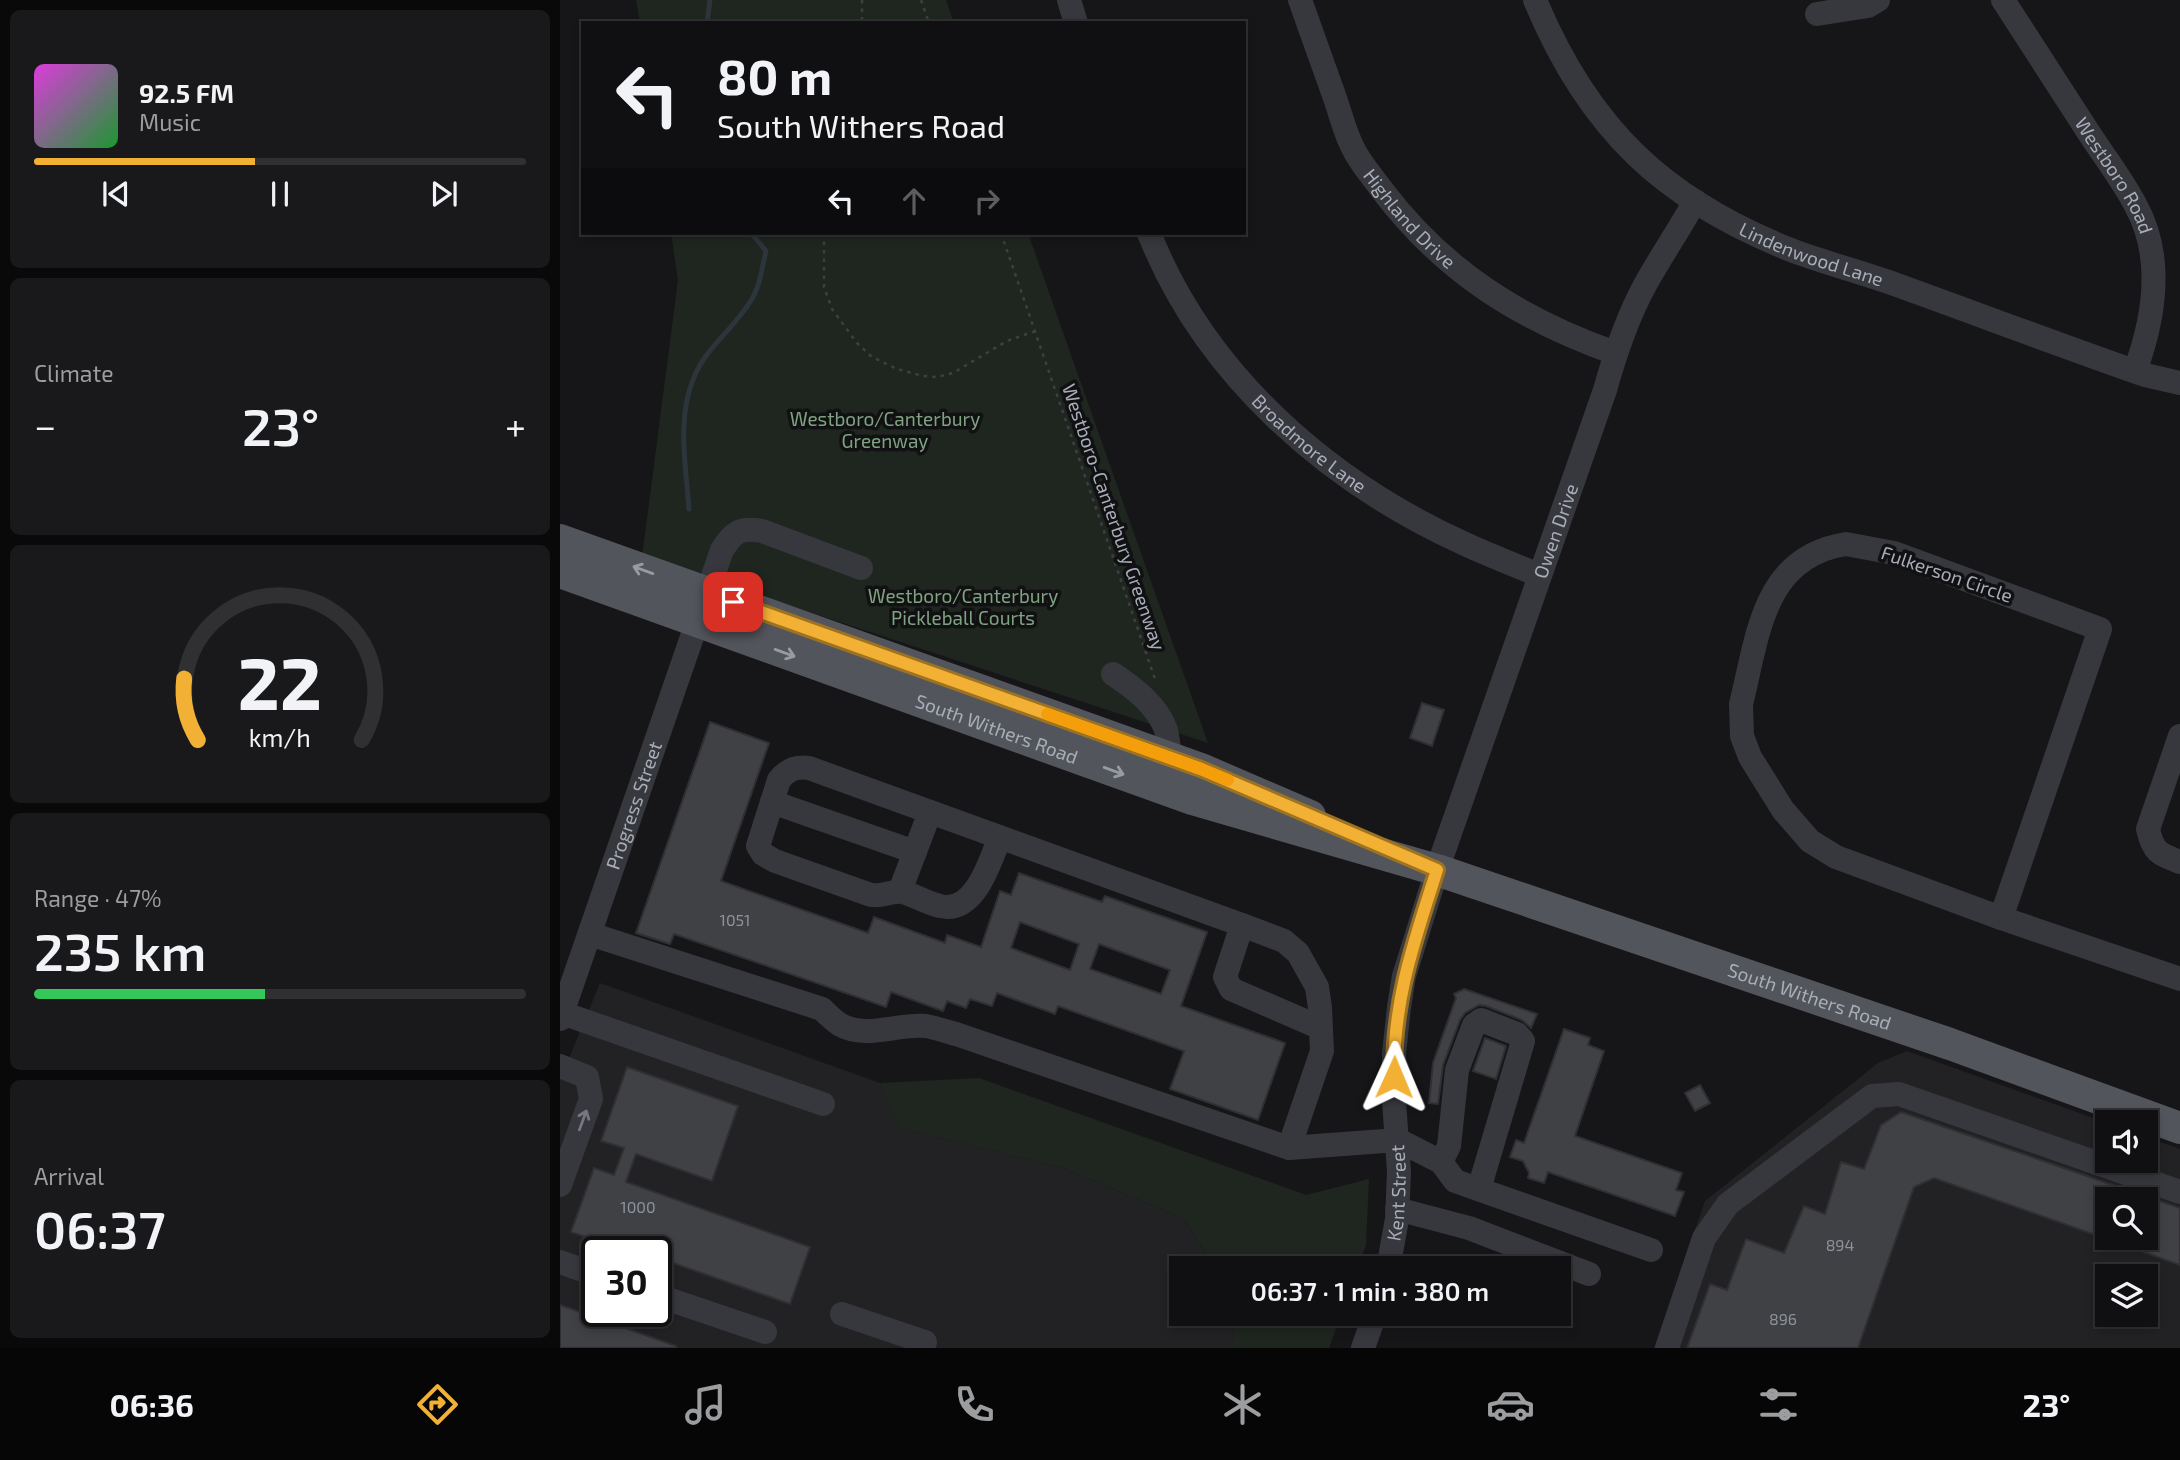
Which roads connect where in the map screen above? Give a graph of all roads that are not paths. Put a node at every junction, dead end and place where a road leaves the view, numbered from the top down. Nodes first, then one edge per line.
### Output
1 (1069, 0) edge
2 (1300, 0) edge
3 (1535, 0) edge
4 (1878, 0) edge
5 (2003, 0) edge
6 (1816, 15) dead end
7 (1075, 21) edge
8 (1695, 201) junction
9 (1150, 235) edge
10 (1615, 353) junction
11 (2135, 371) junction
12 (2180, 383) edge
13 (560, 540) edge
14 (861, 568) dead end
15 (560, 572) edge
16 (1539, 575) junction
17 (702, 607) junction
18 (1113, 674) dead end
19 (2180, 736) edge
20 (1170, 758) junction
21 (772, 802) junction
22 (930, 812) junction
23 (1000, 837) junction
24 (915, 852) junction
25 (2180, 862) edge
26 (1437, 870) junction
27 (900, 891) junction
28 (2001, 918) junction
29 (1242, 925) junction
30 (590, 934) junction
31 (2180, 979) edge
32 (561, 1016) edge
33 (1321, 1028) junction
34 (560, 1066) edge
35 (823, 1104) dead end
36 (2180, 1128) edge
37 (1398, 1140) junction
38 (1289, 1147) junction
39 (1441, 1163) junction
40 (560, 1185) edge
41 (1479, 1189) junction
42 (2180, 1192) edge
43 (1397, 1209) junction
44 (1651, 1250) dead end
45 (1391, 1256) edge
46 (560, 1262) edge
47 (581, 1269) edge
48 (1589, 1274) dead end
49 (672, 1300) edge
50 (842, 1314) dead end
51 (1371, 1326) edge
52 (765, 1332) dead end
53 (923, 1348) edge
54 (1363, 1348) edge
55 (1667, 1348) edge

1 - 7 street
2 - 10 street, Highland Drive
3 - 8 street, Lindenwood Lane
4 - 6 street
5 - 11 street, Westboro Road
8 - 10 street, Owen Drive
8 - 11 street, Lindenwood Lane
9 - 16 street, Broadmore Lane
10 - 16 street, Owen Drive
11 - 12 street, Lindenwood Lane
17 -> 13 main road, South Withers Road
14 - 17 street, Progress Street
15 - 17 main road, South Withers Road
16 - 26 street, Owen Drive
17 - 20 main road, South Withers Road
17 -> 26 main road, South Withers Road
17 - 30 street, Progress Street
18 - 20 street
19 - 25 street
20 - 26 main road, South Withers Road
21 - 22 street
21 - 24 street
21 - 27 street
22 - 23 street
22 - 24 street
23 - 27 street
23 - 29 street
24 - 27 street
26 - 36 main road, South Withers Road
26 - 37 street, Kent Street
28 - 28 street, Fulkerson Circle
28 - 31 street, Fulkerson Circle
29 - 33 street
29 - 33 street
30 - 32 street, Progress Street
30 - 38 street
32 - 35 street
33 - 38 street
40 -> 34 street
37 - 38 street
37 - 39 street
37 - 43 street, Kent Street
39 - 41 street
39 - 41 street
41 - 44 street
42 - 55 street
43 - 45 street, Kent Street
43 - 48 street
46 - 47 street
49 - 52 street
50 - 53 street
51 - 54 street

